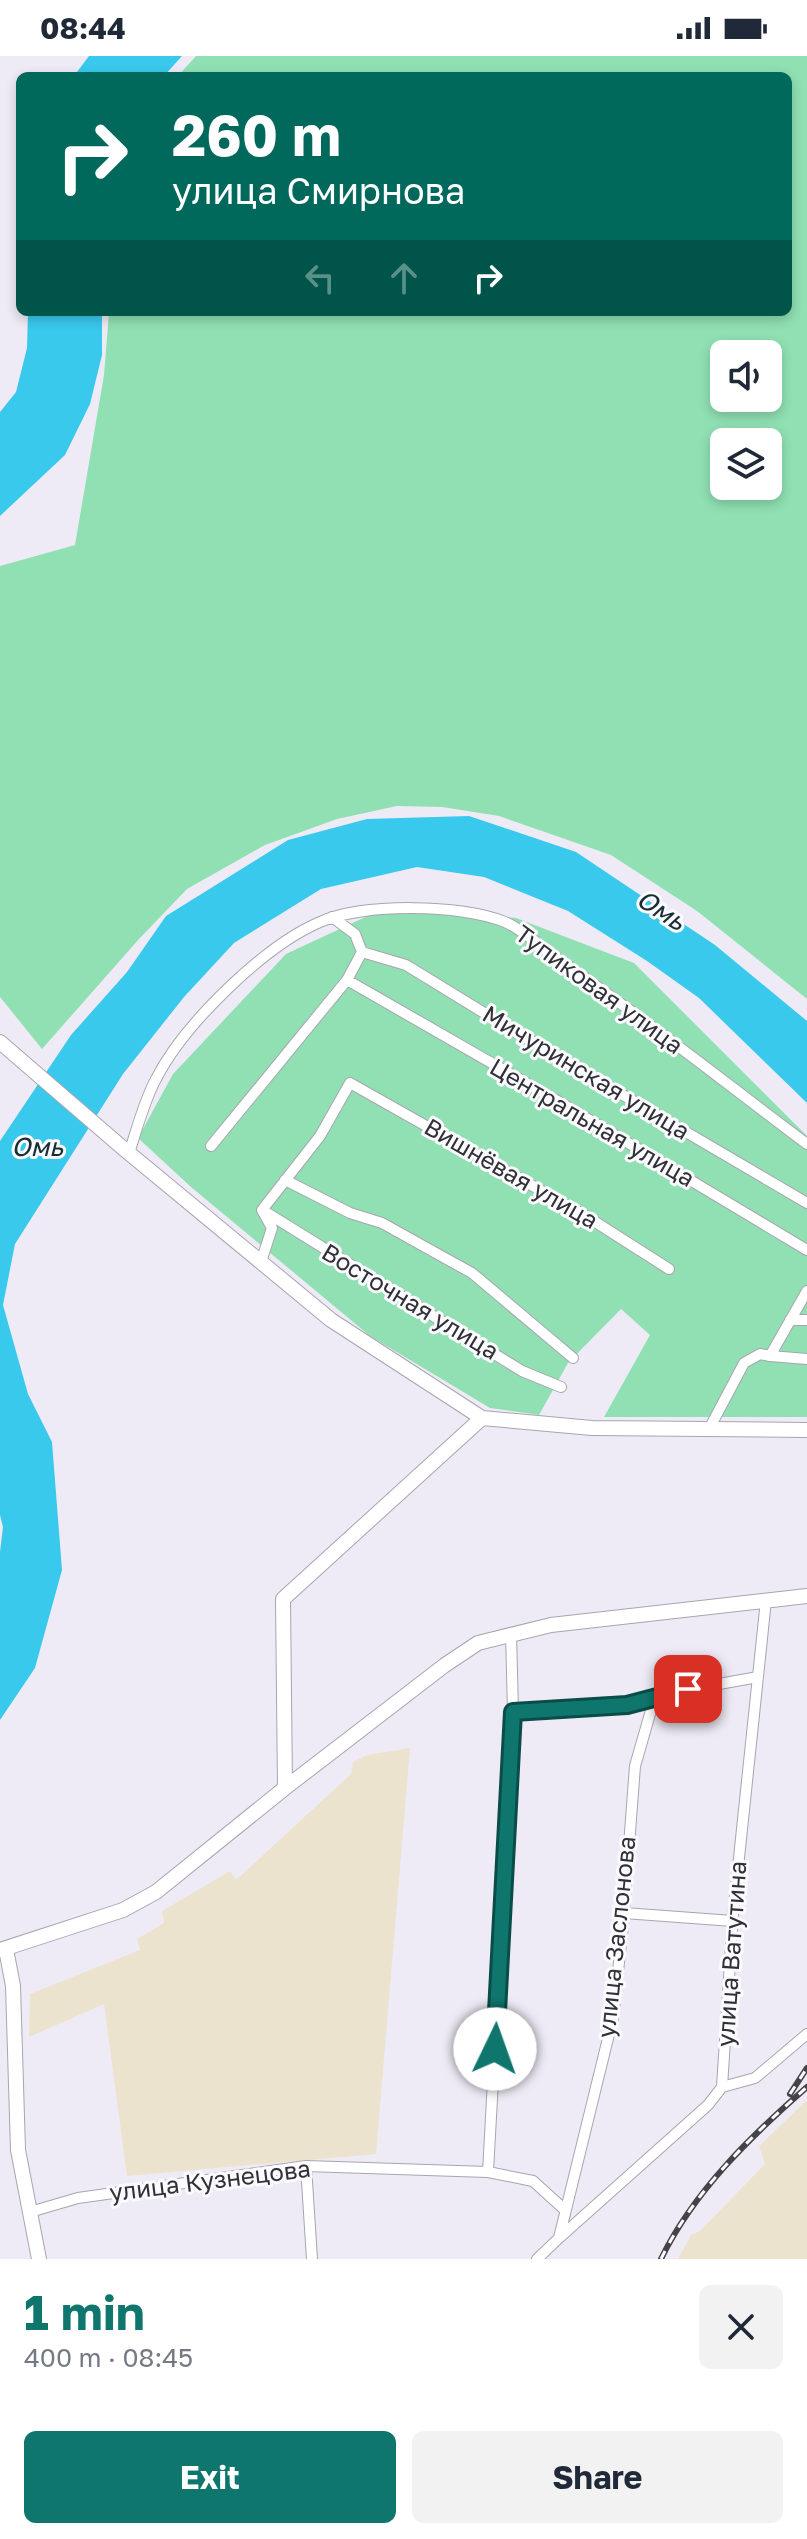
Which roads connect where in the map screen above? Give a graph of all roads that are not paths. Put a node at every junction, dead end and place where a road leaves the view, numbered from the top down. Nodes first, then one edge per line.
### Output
1 (332, 917) junction
2 (362, 952) junction
3 (347, 980) junction
4 (0, 1042) edge
5 (807, 1144) edge
6 (211, 1146) dead end
7 (126, 1151) junction
8 (285, 1180) junction
9 (807, 1203) edge
10 (262, 1210) junction
11 (807, 1250) edge
12 (261, 1262) junction
13 (669, 1269) dead end
14 (807, 1291) edge
15 (790, 1320) junction
16 (807, 1320) edge
17 (770, 1356) junction
18 (573, 1358) dead end
19 (807, 1359) edge
20 (561, 1387) dead end
21 (482, 1418) junction
22 (807, 1430) edge
23 (708, 1431) junction
24 (807, 1596) edge
25 (766, 1600) junction
26 (511, 1633) junction
27 (758, 1677) junction
28 (654, 1700) junction
29 (513, 1712) junction
30 (285, 1788) junction
31 (624, 1913) junction
32 (733, 1921) junction
33 (3, 1950) edge
34 (807, 2034) edge
35 (722, 2087) junction
36 (306, 2166) junction
37 (488, 2172) junction
38 (565, 2210) junction
39 (30, 2212) junction
40 (559, 2238) junction
41 (39, 2259) edge
42 (312, 2259) edge
43 (537, 2259) edge

1 - 2 street
1 - 5 street, Тупиковая улица
1 - 7 street, Тупиковая улица
2 - 3 street
2 - 9 street, Мичуринская улица
3 - 6 street
3 - 11 street, Центральная улица
4 - 7 main road
7 - 12 main road
8 - 10 street
8 - 13 street, Вишнёвая улица
8 - 18 street
10 - 12 street
10 - 20 street, Восточная улица
12 - 21 main road
14 - 15 street
15 - 16 street
15 - 17 street
17 - 19 street
17 - 23 street
21 - 23 main road
21 - 30 main road
22 - 23 main road
24 - 25 main road
25 - 26 main road
25 - 27 street, улица Ватутина
26 - 29 street
26 - 30 main road
27 - 28 street
27 - 32 street, улица Ватутина
28 - 29 street
28 - 31 street, улица Заслонова
29 - 37 street
30 - 33 main road
31 - 32 street
31 - 38 street, улица Заслонова
32 - 35 street, улица Ватутина
33 - 39 main road
34 - 35 street
35 - 40 street
36 - 37 street, улица Кузнецова
36 - 39 street, улица Кузнецова
36 - 42 street
37 - 38 street, улица Кузнецова
38 - 40 street, улица Заслонова
39 - 41 main road
40 - 43 street

